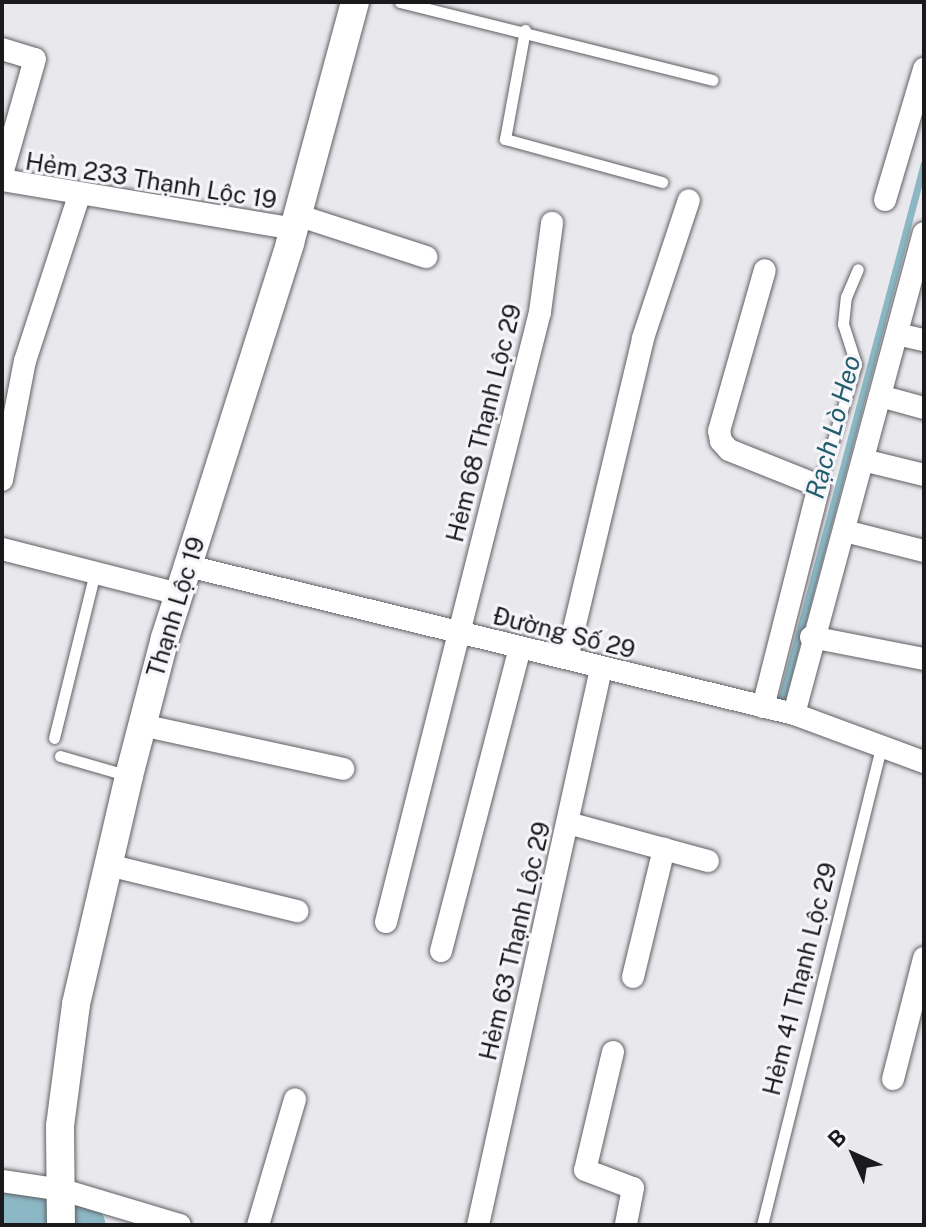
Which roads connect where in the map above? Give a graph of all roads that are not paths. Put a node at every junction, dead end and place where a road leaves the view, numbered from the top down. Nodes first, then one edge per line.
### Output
1 (355, 2) edge
2 (400, 2) edge
3 (525, 30) junction
4 (2, 49) edge
5 (924, 69) edge
6 (712, 80) dead end
7 (2, 174) edge
8 (2, 180) edge
9 (662, 182) dead end
10 (79, 196) junction
11 (689, 200) dead end
12 (885, 200) dead end
13 (295, 222) junction
14 (552, 223) dead end
15 (924, 233) edge
16 (426, 257) dead end
17 (858, 269) dead end
18 (765, 270) dead end
19 (897, 334) junction
20 (924, 340) edge
21 (880, 396) junction
22 (924, 408) edge
23 (863, 460) junction
24 (924, 475) edge
25 (2, 480) edge
26 (819, 486) junction
27 (845, 531) junction
28 (2, 549) edge
29 (924, 551) edge
30 (188, 566) junction
31 (95, 572) junction
32 (179, 594) junction
33 (458, 633) junction
34 (811, 637) junction
35 (520, 648) junction
36 (567, 658) junction
37 (924, 659) edge
38 (601, 669) junction
39 (763, 707) junction
40 (794, 714) junction
41 (142, 725) junction
42 (54, 738) dead end
43 (882, 744) junction
44 (60, 756) dead end
45 (924, 762) edge
46 (343, 769) dead end
47 (129, 776) junction
48 (568, 823) junction
49 (664, 849) junction
50 (708, 861) dead end
51 (108, 865) junction
52 (297, 911) dead end
53 (386, 922) dead end
54 (441, 951) dead end
55 (924, 958) edge
56 (633, 977) dead end
57 (613, 1052) dead end
58 (893, 1079) dead end
59 (295, 1099) dead end
60 (2, 1181) edge
61 (62, 1204) edge
62 (180, 1225) edge
63 (258, 1225) edge
64 (478, 1225) edge
65 (626, 1225) edge
66 (762, 1225) edge

1 - 13 street, Thạnh Lộc 19
2 - 3 lane
3 - 6 lane
3 - 9 lane
4 - 7 street
5 - 12 street
8 - 10 street, Hẻm 233 Thạnh Lộc 19
10 - 13 street, Hẻm 233 Thạnh Lộc 19
10 - 25 street
11 - 36 street
13 - 16 street, Hẻm 233 Thạnh Lộc 19
13 - 30 street, Thạnh Lộc 19
14 - 33 street, Hẻm 68 Thạnh Lộc 29
15 - 19 street
17 - 26 lane
18 - 26 street
19 - 20 street
19 - 21 street
21 - 22 street
21 - 23 street
23 - 24 street
23 - 27 street
26 - 39 street
27 - 29 street
27 - 34 street
28 - 31 street
30 - 32 street, Thạnh Lộc 19
30 - 33 street, Đường Số 29
31 - 32 street
31 - 42 lane
32 - 41 street, Thạnh Lộc 19
33 - 35 street, Đường Số 29
33 - 53 street, Hẻm 68 Thạnh Lộc 29
34 - 37 street
34 - 40 street
35 - 36 street, Đường Số 29
35 - 54 street
36 - 38 street, Đường Số 29
38 - 39 street, Đường Số 29
38 - 48 street, Hẻm 63 Thạnh Lộc 29
39 - 40 street, Đường Số 29
40 - 43 street, Đường Số 29
41 - 46 street
41 - 47 street, Thạnh Lộc 19
43 - 45 street, Đường Số 29
43 - 66 lane, Hẻm 41 Thạnh Lộc 29
44 - 47 lane
47 - 51 street, Thạnh Lộc 19
48 - 49 street
48 - 64 street, Hẻm 63 Thạnh Lộc 29
49 - 50 street
49 - 56 street
51 - 52 street
51 - 61 street, Thạnh Lộc 19
55 - 58 street
57 - 65 street
59 - 63 street
60 - 61 street
61 - 62 street

